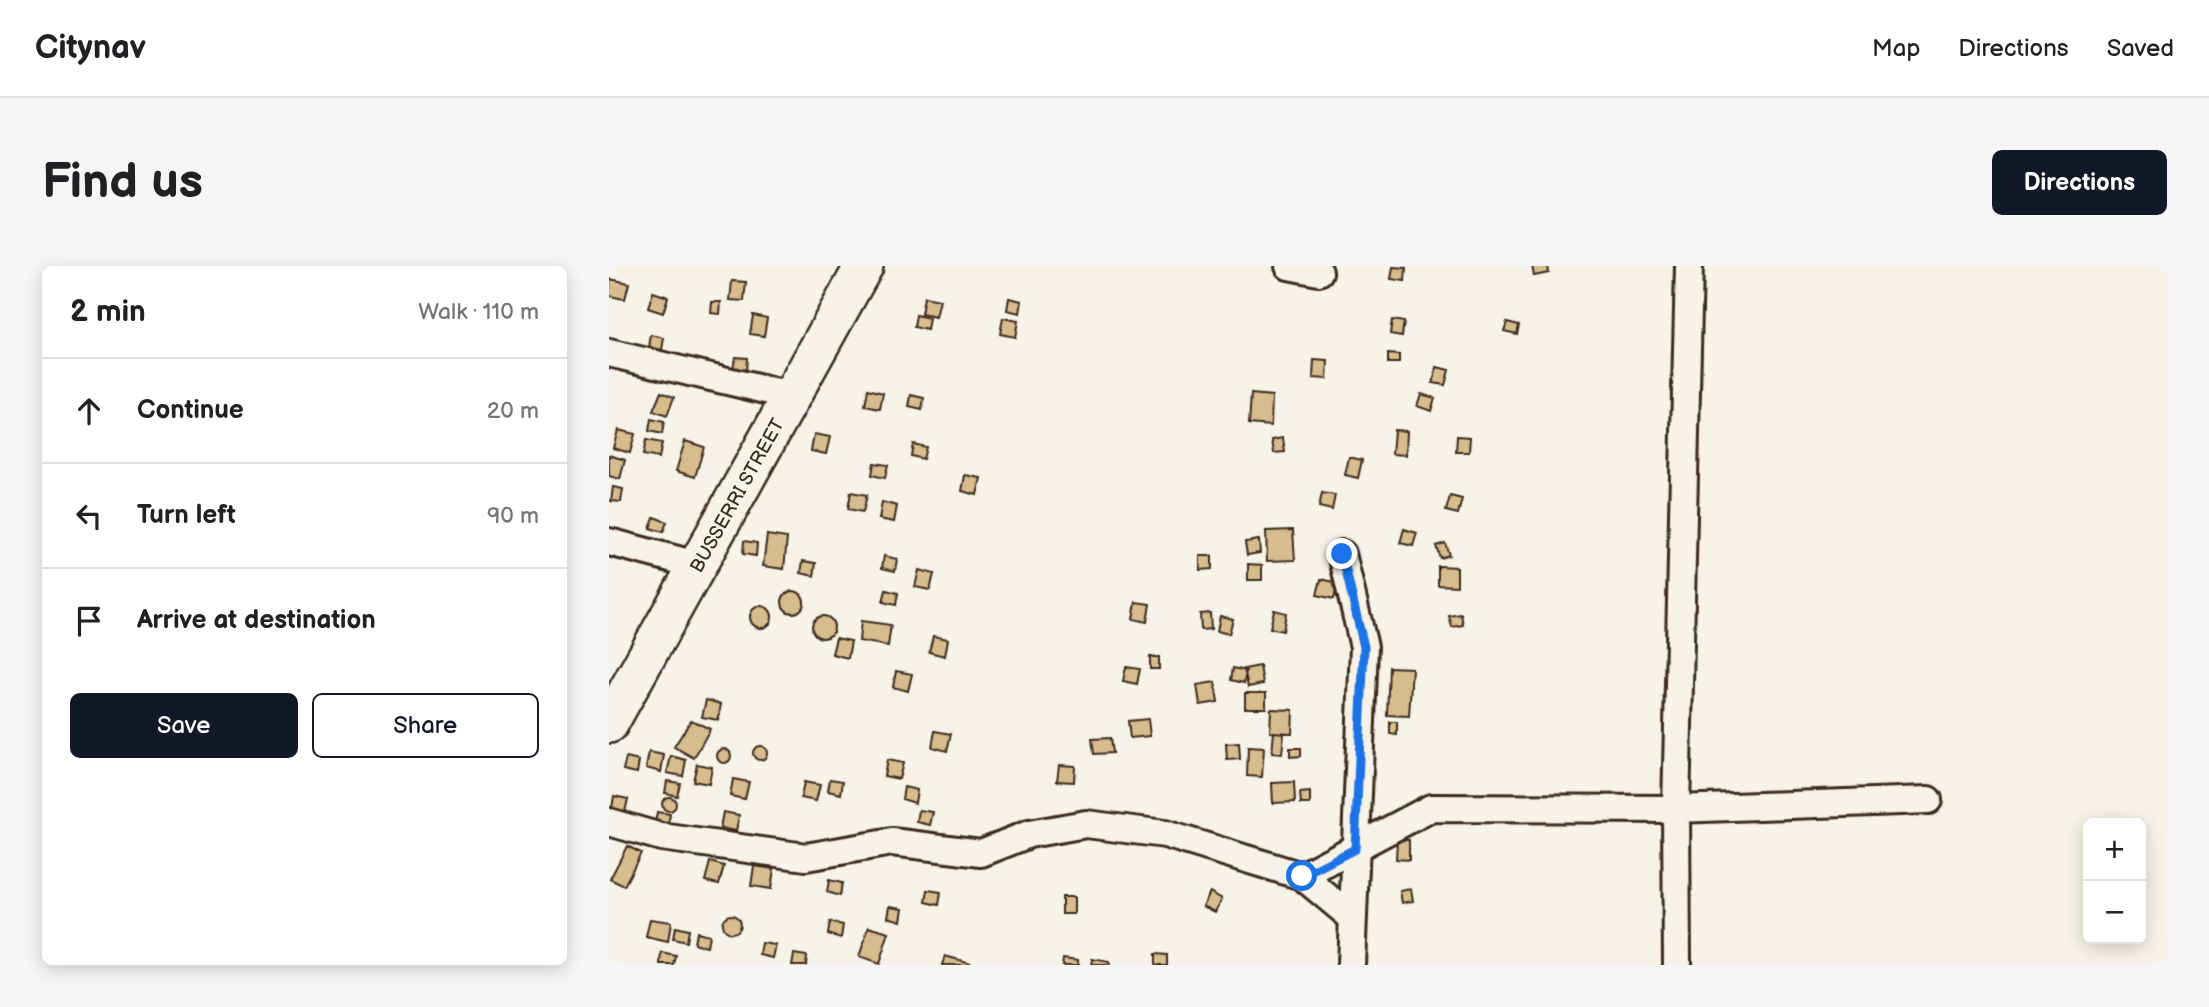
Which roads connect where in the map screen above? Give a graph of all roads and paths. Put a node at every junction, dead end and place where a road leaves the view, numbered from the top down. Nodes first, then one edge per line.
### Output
1 (864, 266) edge
2 (1289, 266) edge
3 (1689, 266) edge
4 (1319, 272) dead end
5 (609, 353) edge
6 (791, 396) junction
7 (609, 542) edge
8 (1342, 554) dead end
9 (697, 565) junction
10 (609, 723) edge
11 (1927, 800) dead end
12 (1676, 809) junction
13 (609, 822) edge
14 (1355, 849) junction
15 (1302, 876) junction
16 (1350, 916) junction
17 (1350, 965) edge
18 (1677, 965) edge

1 - 6 main road, BUSSERRI STREET
2 - 4 street
3 - 12 street
5 - 6 street
6 - 9 main road, BUSSERRI STREET
7 - 9 street
8 - 14 street
9 - 10 main road, BUSSERRI STREET
11 - 12 street
12 - 14 street
12 - 18 street
13 - 15 street
14 - 15 street
14 - 16 street
15 - 16 street
16 - 17 street

